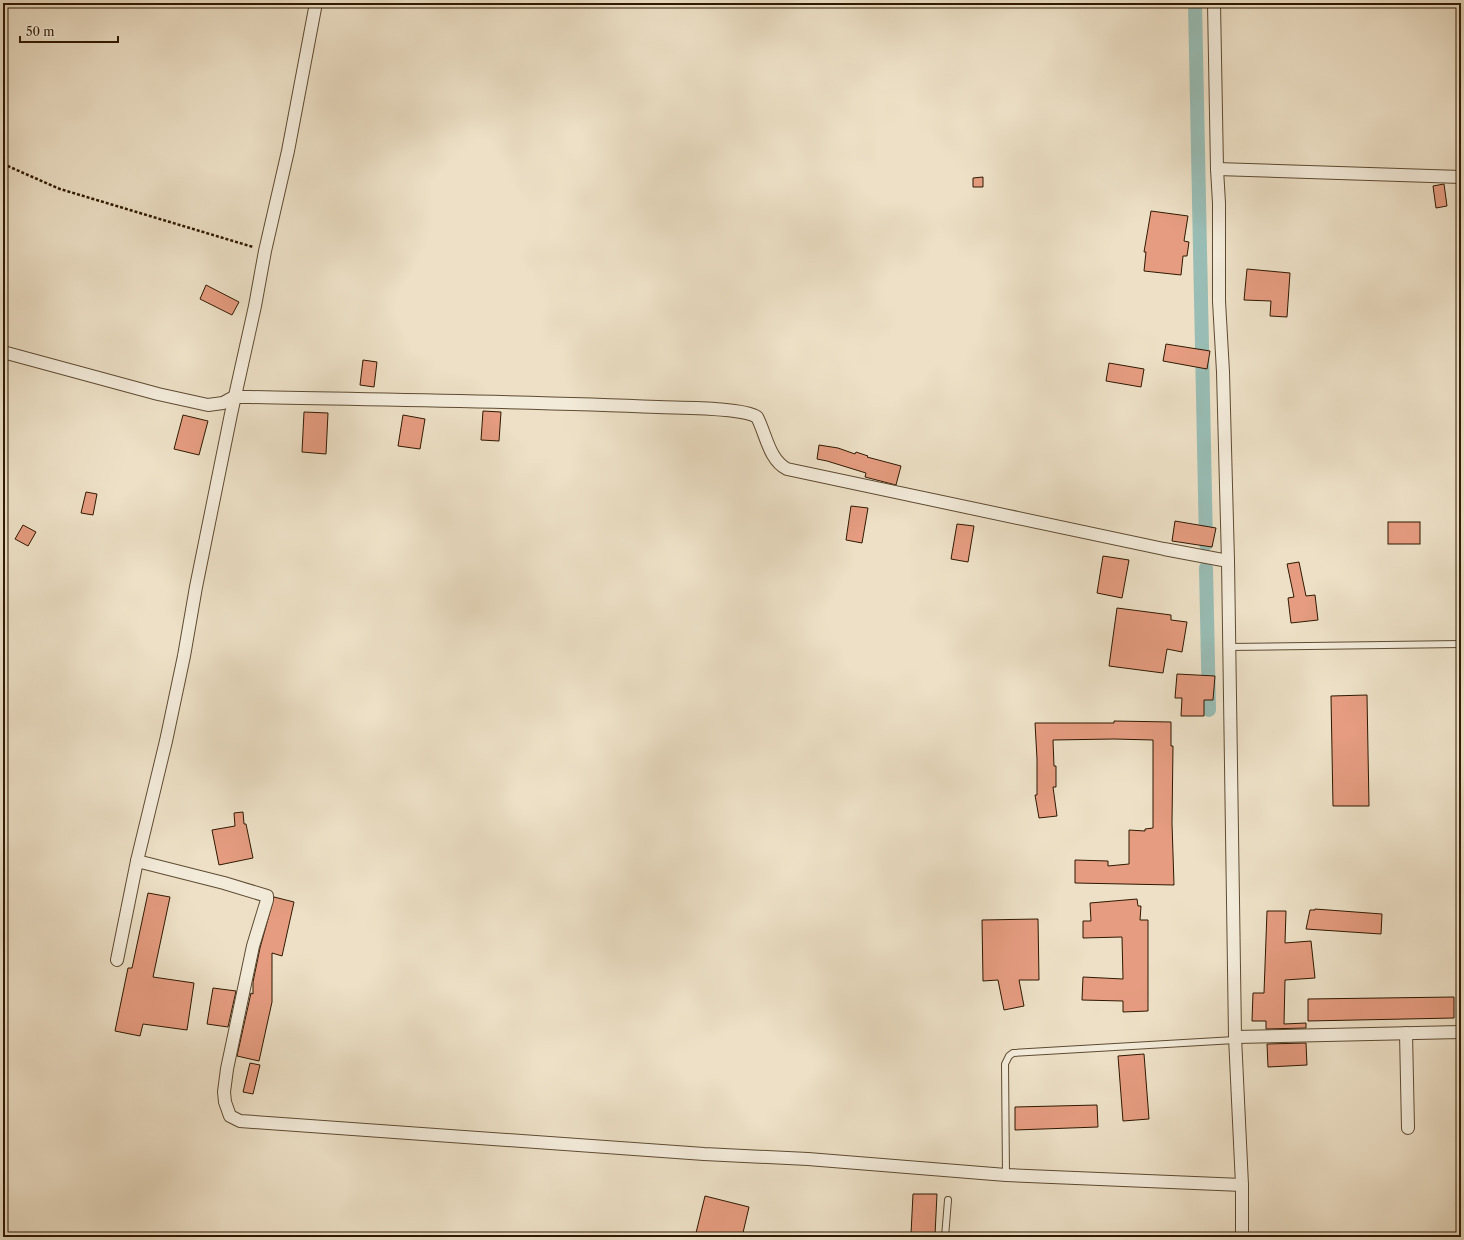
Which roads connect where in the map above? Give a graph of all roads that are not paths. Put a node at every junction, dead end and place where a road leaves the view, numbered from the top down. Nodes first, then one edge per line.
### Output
1 (316, 3) edge
2 (1214, 3) edge
3 (1217, 169) junction
4 (1461, 177) edge
5 (3, 352) edge
6 (234, 397) junction
7 (1228, 561) junction
8 (1461, 644) edge
9 (1229, 647) junction
10 (137, 861) junction
11 (116, 960) dead end
12 (1461, 1032) edge
13 (1406, 1033) junction
14 (1235, 1038) junction
15 (1408, 1128) dead end
16 (1006, 1175) junction
17 (1242, 1185) junction
18 (948, 1200) dead end
19 (945, 1237) edge
20 (1242, 1237) edge

1 - 6 street
2 - 3 street
3 - 4 street
3 - 7 street
5 - 6 street
6 - 7 street
6 - 10 street
7 - 9 street
8 - 9 lane
9 - 14 street
10 - 11 street
10 - 16 street
12 - 13 street
13 - 14 street
13 - 15 street
14 - 16 lane
14 - 17 street
16 - 17 street
17 - 20 street
18 - 19 lane

